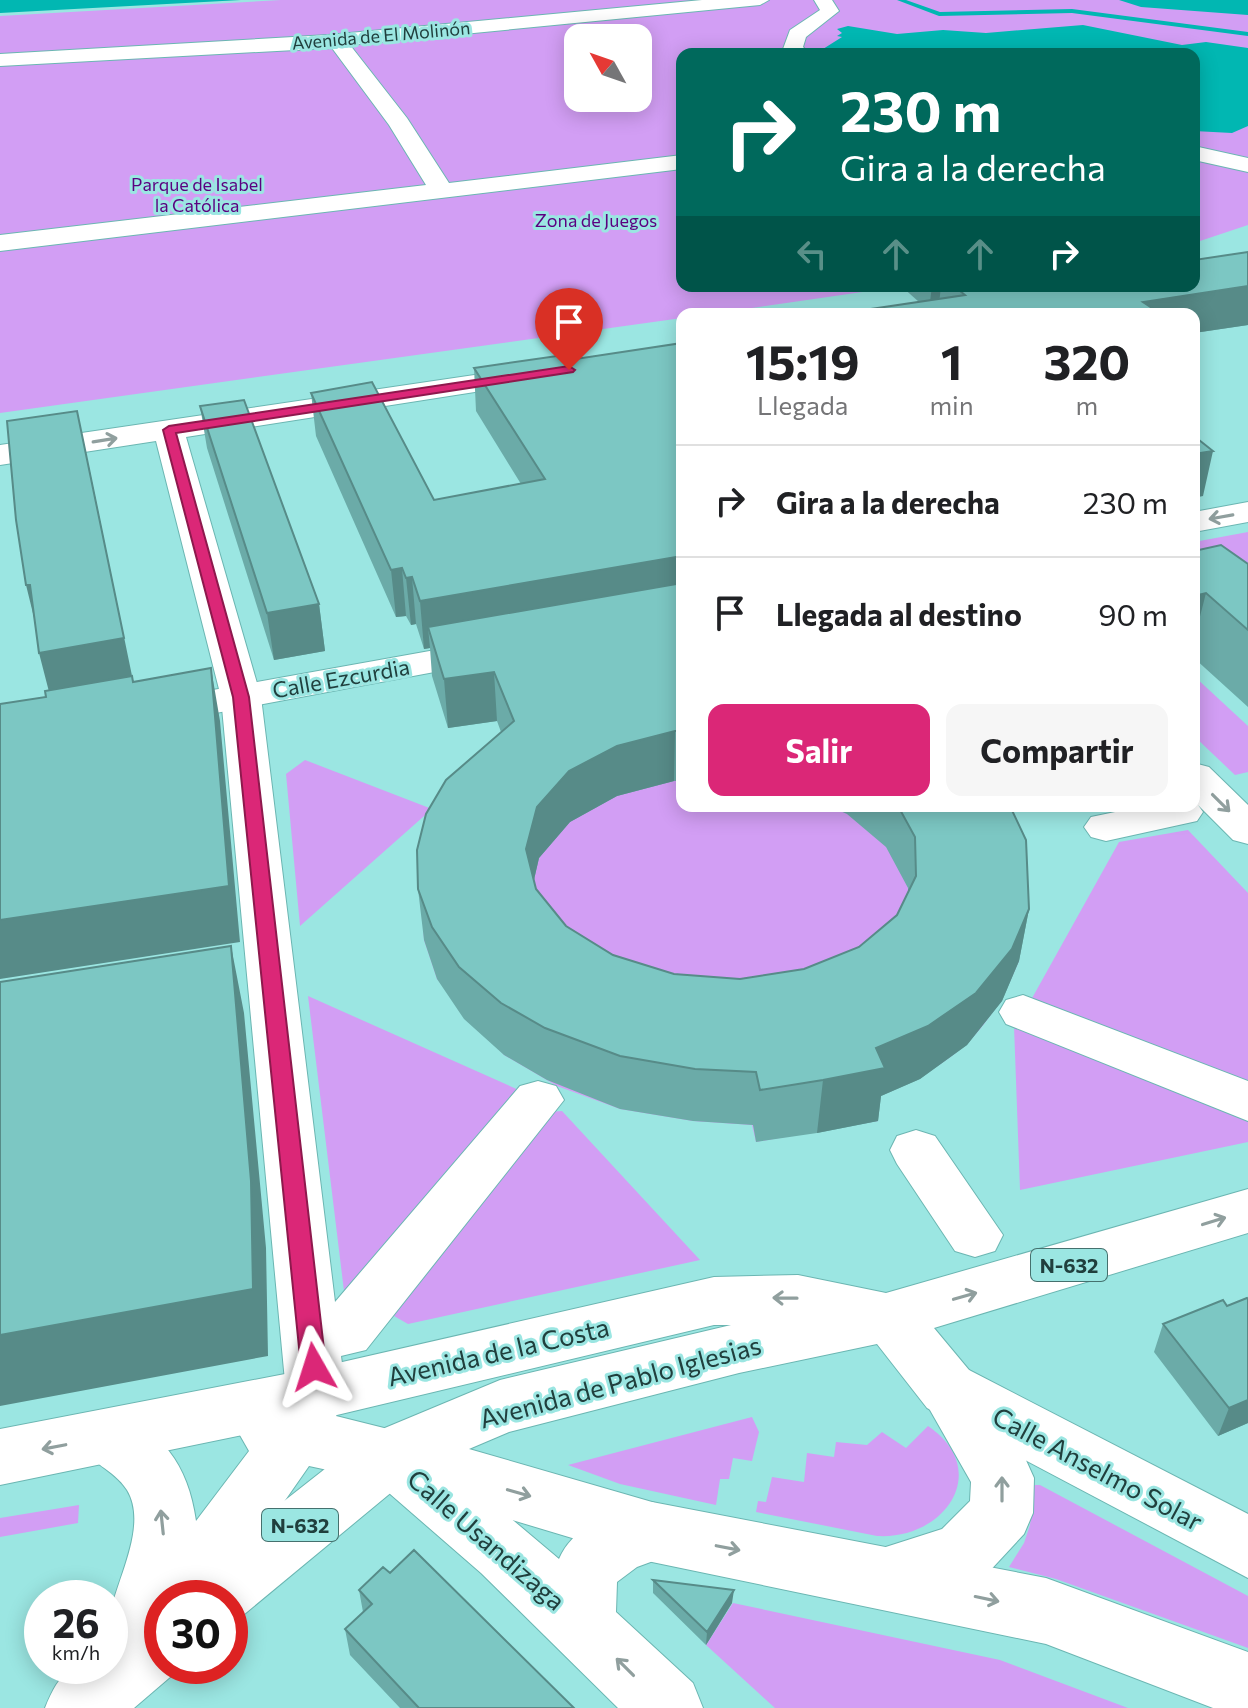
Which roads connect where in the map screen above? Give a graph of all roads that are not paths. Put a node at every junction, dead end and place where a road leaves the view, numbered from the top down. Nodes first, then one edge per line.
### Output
1 (760, 0) edge
2 (826, 6) edge
3 (328, 41) junction
4 (793, 48) edge
5 (0, 60) edge
6 (1200, 154) edge
7 (676, 163) edge
8 (1248, 165) edge
9 (442, 191) junction
10 (0, 243) edge
11 (569, 370) edge
12 (169, 430) junction
13 (0, 455) edge
14 (1248, 512) edge
15 (1200, 521) edge
16 (525, 645) edge
17 (241, 697) junction
18 (123, 718) edge
19 (1200, 801) edge
20 (1143, 812) edge
21 (1106, 827) dead end
22 (1248, 830) edge
23 (1023, 1012) dead end
24 (538, 1100) dead end
25 (1248, 1102) edge
26 (916, 1150) dead end
27 (1248, 1211) edge
28 (975, 1235) dead end
29 (890, 1317) junction
30 (345, 1332) dead end
31 (948, 1389) junction
32 (306, 1415) junction
33 (108, 1437) junction
34 (390, 1455) junction
35 (0, 1457) edge
36 (652, 1532) junction
37 (1248, 1547) edge
38 (884, 1577) junction
39 (190, 1580) edge
40 (235, 1580) edge
41 (583, 1624) junction
42 (144, 1642) edge
43 (128, 1654) edge
44 (128, 1663) edge
45 (1248, 1687) edge
46 (668, 1708) edge

1 - 3 street, Avenida de El Molinón
2 - 4 street
3 - 5 street, Avenida de El Molinón
3 - 9 street
6 - 8 street
7 - 9 street
9 - 10 street
11 - 12 street
13 -> 12 street
12 - 17 street
14 -> 15 street
16 - 17 street, Calle Ezcurdia
17 - 18 street, Calle Ezcurdia
17 - 32 street
19 -> 22 street
20 - 21 street
23 - 25 street
24 - 30 street
26 - 28 street
29 -> 27 street, N-632
29 - 31 street
29 -> 32 street, Avenida de la Costa
29 - 34 street, Avenida de Pablo Iglesias / N-632
31 - 37 street, Calle Anselmo Solar
38 -> 31 street
32 - 33 street
32 - 34 street
32 - 39 street
33 -> 35 street
43 -> 33 street
34 -> 36 street
34 - 40 street, Avenida de Pablo Iglesias / N-632
34 - 41 street, Calle Usandizaga
36 -> 38 street
36 - 41 street, Calle Usandizaga
38 -> 45 street
46 -> 41 street, Calle Usandizaga
42 - 44 street

